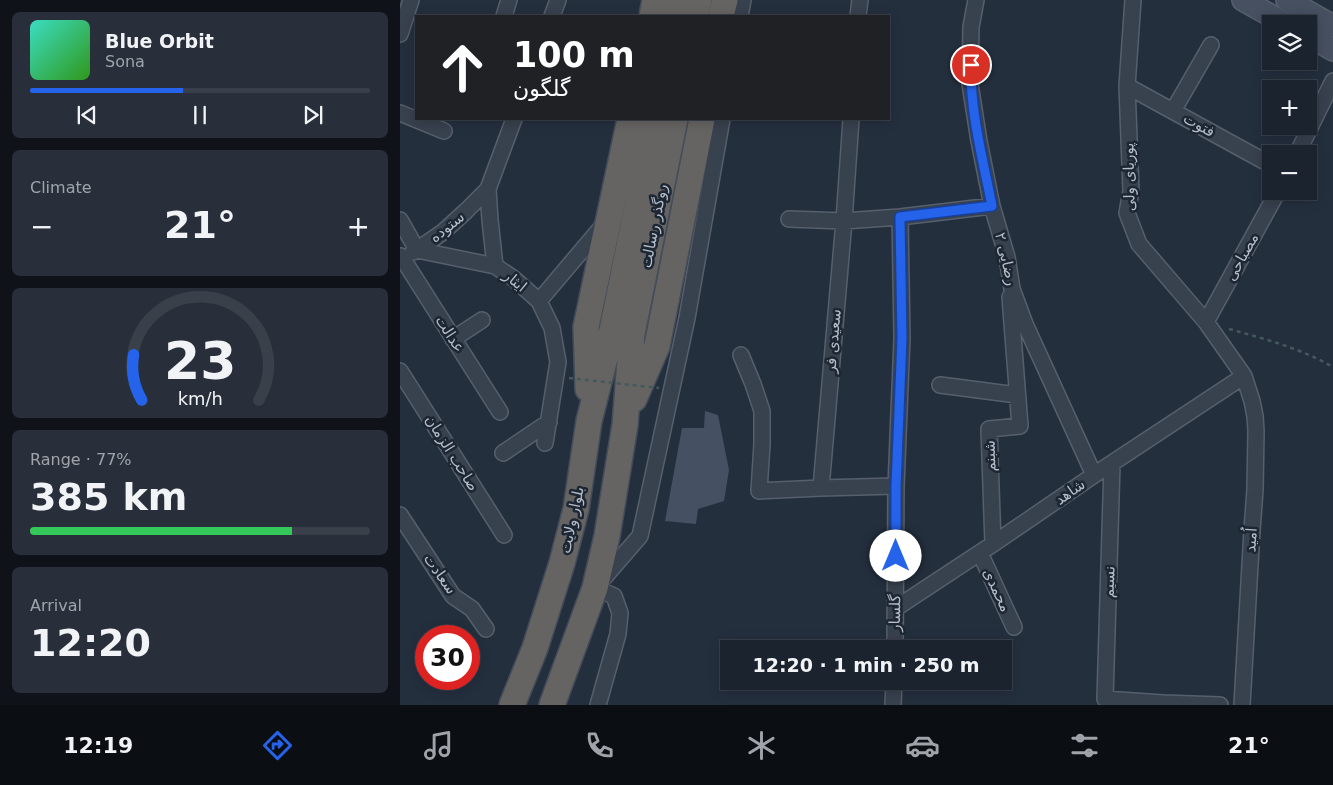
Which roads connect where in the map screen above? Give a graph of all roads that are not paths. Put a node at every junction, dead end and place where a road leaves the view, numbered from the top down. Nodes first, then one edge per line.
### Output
1 (411, 0) edge
2 (509, 0) edge
3 (558, 0) edge
4 (655, 0) edge
5 (679, 0) edge
6 (699, 0) edge
7 (725, 0) edge
8 (743, 0) edge
9 (860, 0) edge
10 (976, 0) edge
11 (1133, 0) edge
12 (1243, 0) edge
13 (1287, 0) edge
14 (504, 15) edge
15 (552, 15) edge
16 (652, 15) edge
17 (676, 15) edge
18 (695, 15) edge
19 (722, 15) edge
20 (740, 15) edge
21 (858, 15) edge
22 (1270, 15) edge
23 (1333, 26) edge
24 (400, 34) edge
25 (1317, 41) edge
26 (1211, 45) dead end
27 (1333, 50) edge
28 (1333, 81) edge
29 (1126, 86) junction
30 (1173, 111) junction
31 (400, 113) edge
32 (415, 119) edge
33 (417, 120) edge
34 (514, 120) edge
35 (630, 120) edge
36 (655, 120) edge
37 (675, 120) edge
38 (702, 120) edge
39 (722, 120) edge
40 (851, 120) edge
41 (444, 131) dead end
42 (1301, 145) edge
43 (1262, 160) edge
44 (488, 189) junction
45 (1273, 200) edge
46 (992, 206) junction
47 (900, 217) junction
48 (609, 218) junction
49 (790, 219) dead end
50 (400, 220) edge
51 (844, 222) junction
52 (417, 250) junction
53 (400, 256) edge
54 (1007, 257) junction
55 (495, 266) junction
56 (539, 301) junction
57 (482, 320) dead end
58 (1206, 322) junction
59 (622, 332) junction
60 (454, 339) junction
61 (741, 355) dead end
62 (400, 371) edge
63 (1244, 376) junction
64 (940, 385) dead end
65 (1016, 395) junction
66 (500, 412) dead end
67 (589, 421) junction
68 (549, 422) junction
69 (624, 425) junction
70 (545, 443) dead end
71 (503, 453) dead end
72 (1112, 464) junction
73 (1094, 475) junction
74 (896, 486) junction
75 (821, 488) junction
76 (400, 515) edge
77 (504, 535) dead end
78 (993, 544) junction
79 (980, 553) junction
80 (595, 588) junction
81 (896, 608) junction
82 (1014, 627) dead end
83 (486, 629) dead end
84 (895, 640) edge
85 (894, 690) edge
86 (1163, 704) edge
87 (512, 705) edge
88 (552, 705) edge
89 (598, 705) edge
90 (893, 705) edge
91 (1220, 705) edge
92 (1242, 705) edge

1 - 24 street
2 - 14 street
3 - 15 street
4 - 16 highway
5 - 17 highway
6 - 18 highway
7 - 19 highway
8 - 20 street
9 - 21 street
10 - 46 street, رضایی ۲
11 - 29 street, پوریای ولی
12 - 22 main road
13 - 23 main road
25 - 27 main road
26 - 30 street
28 - 42 street
29 - 30 street, فتوت
29 - 58 street, پوریای ولی
30 - 43 street, فتوت
31 - 32 street
33 - 41 street
34 - 44 street, ایثار
35 - 48 highway
36 - 59 highway, روگذر رسالت
37 - 59 highway, روگذر رسالت
38 - 69 highway
39 - 80 street
40 - 51 street, سعیدی فر
44 - 52 street, ستوده
44 - 55 street, ایثار
45 - 58 street, مصباحی
46 - 47 street
46 - 54 street, رضایی ۲
47 - 51 street
47 - 74 street, گلسار
48 - 56 street
48 - 67 highway
49 - 51 street
50 - 52 street
51 - 75 street, سعیدی فر
52 - 53 street, ستوده
52 - 55 street
53 - 60 street, عدالت
54 - 65 street, شبنم
54 - 73 street, رضایی ۲
55 - 56 street, ایثار
56 - 68 street, ایثار
57 - 60 street
58 - 63 street, پوریای ولی
59 - 67 highway, بلوار ولایت
59 - 69 highway
60 - 66 street, عدالت
61 - 75 street
62 - 77 street, صاحب الزمان
63 - 72 street, شاهد
63 - 92 street, اُمید
64 - 65 street
65 - 78 street, شبنم
67 - 87 highway, بلوار ولایت
68 - 70 street, ایثار
68 - 71 street
69 - 80 highway
72 - 73 street, شاهد
72 - 86 street, نسیم
73 - 78 street, شاهد
74 - 75 street
74 - 81 street, گلسار
76 - 83 street, سعادت
78 - 79 street, شاهد
79 - 81 street, شاهد
79 - 82 street, محمدی
80 - 88 highway
80 - 89 street
81 - 84 street, گلسار
85 - 90 street
86 - 91 street

